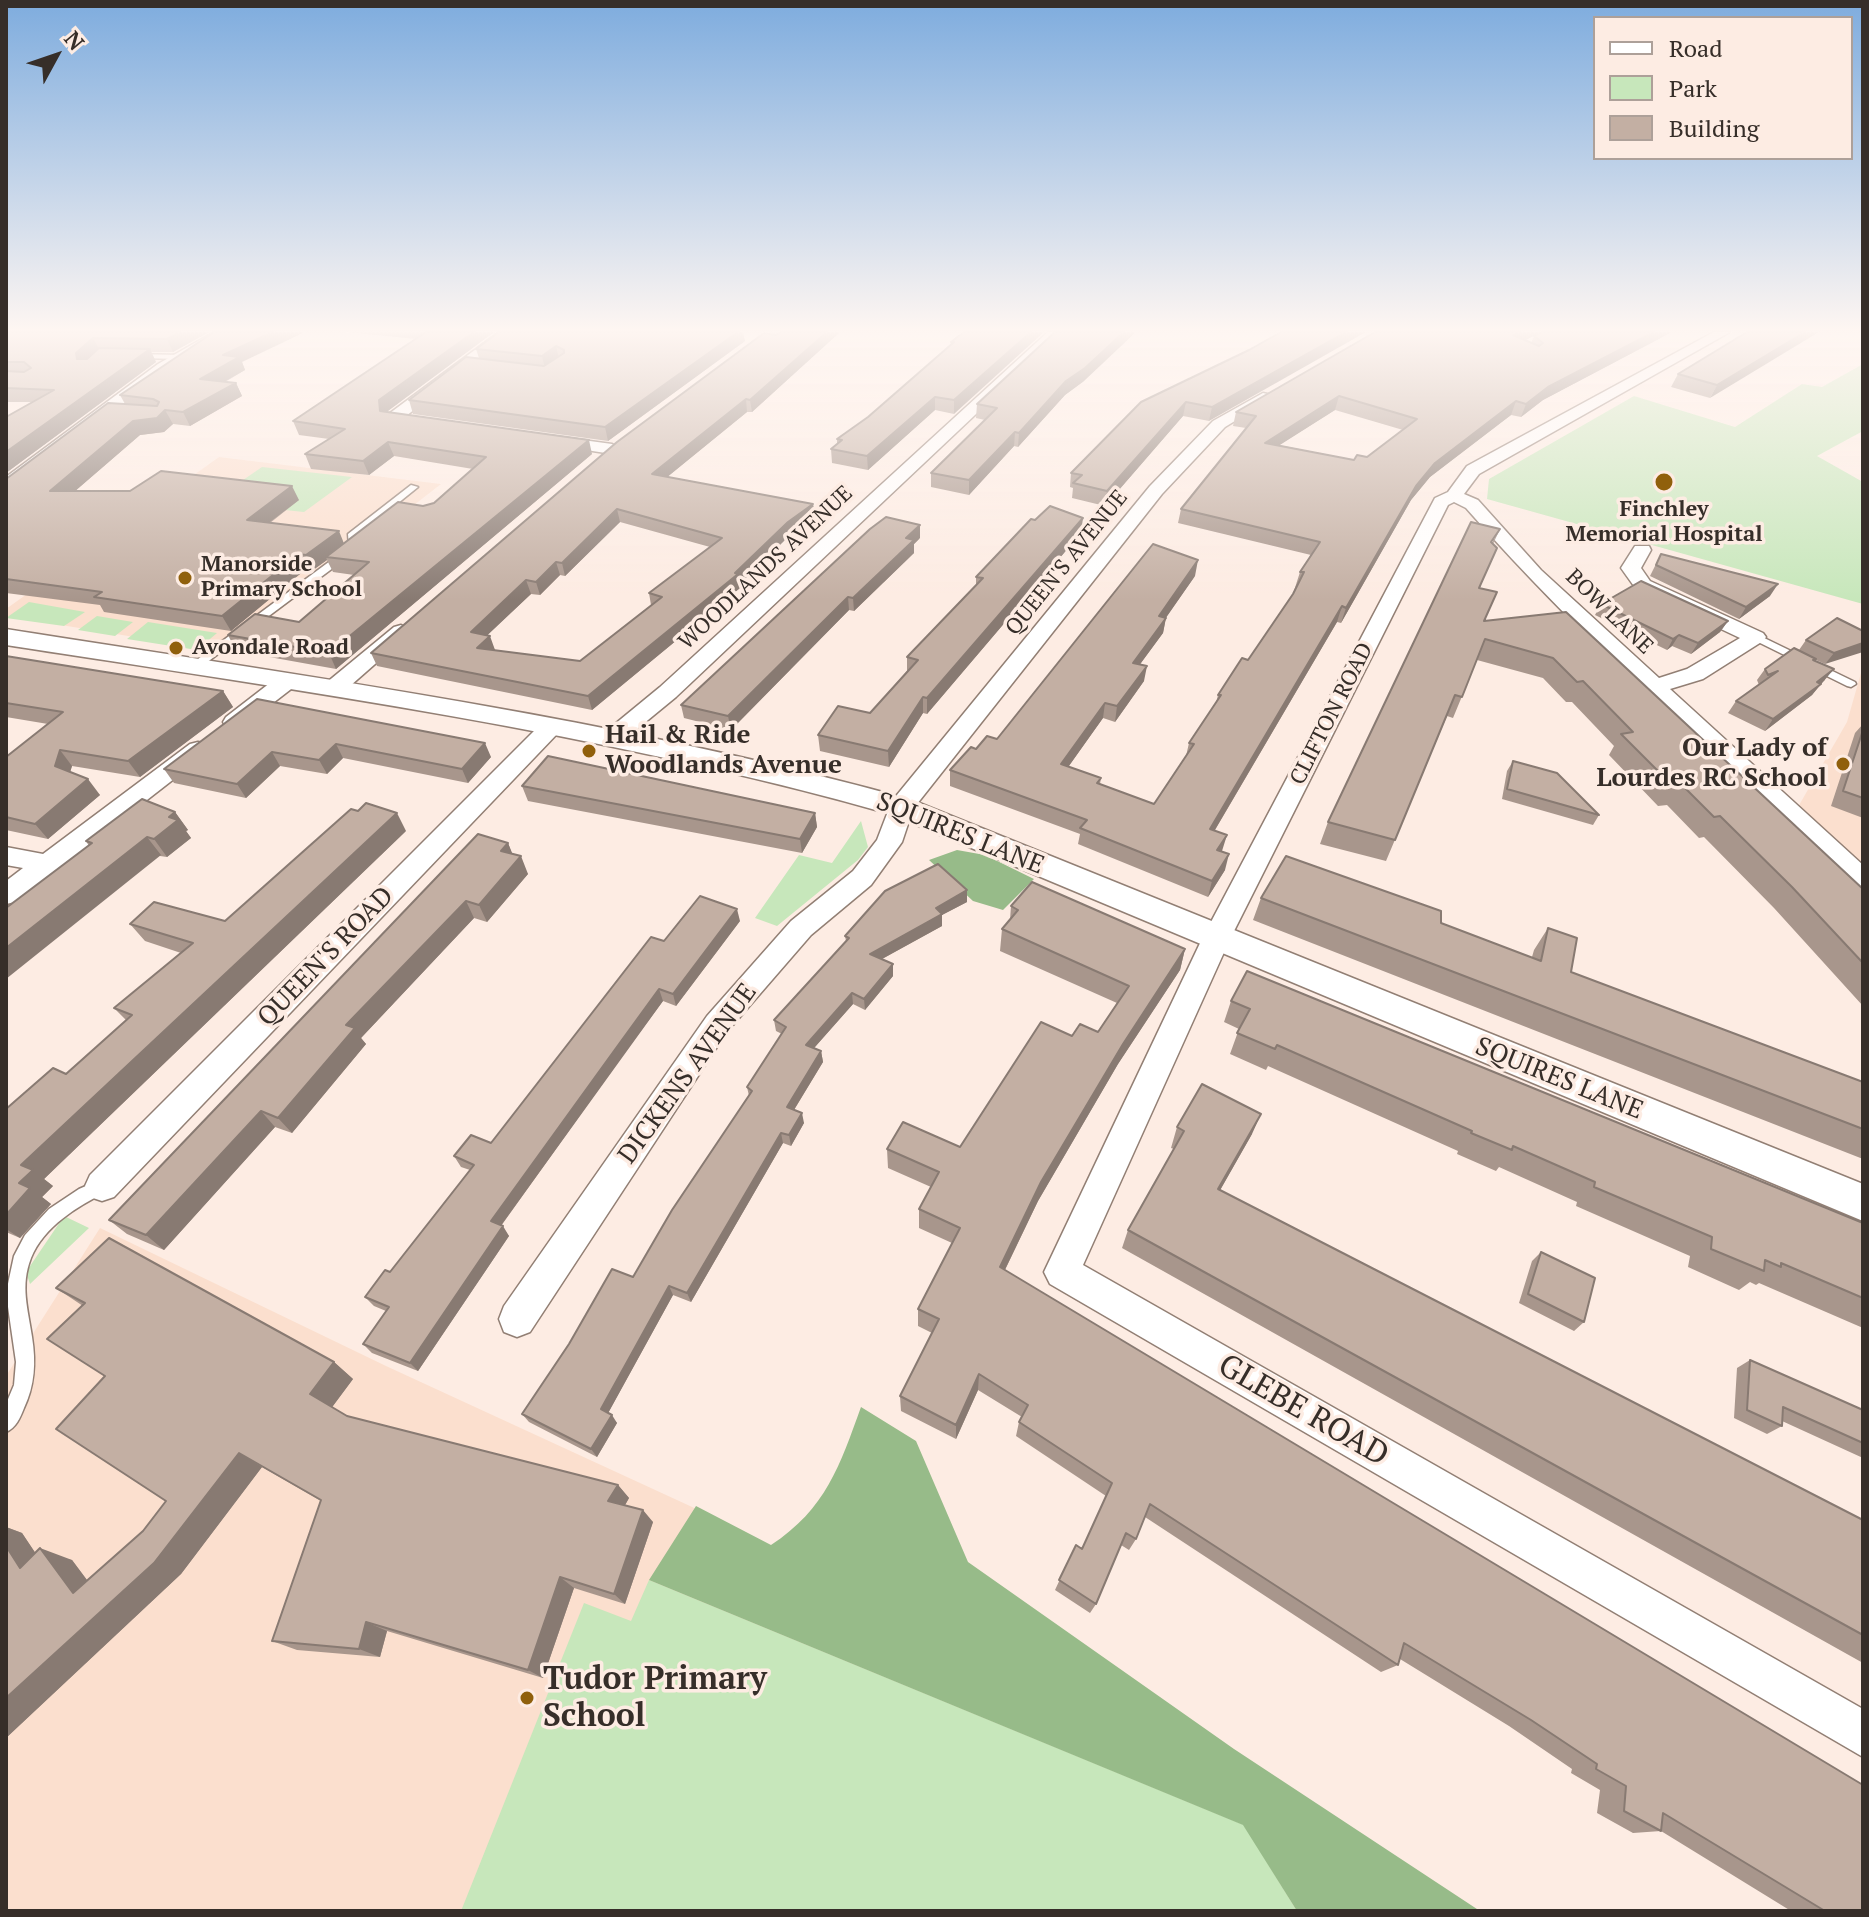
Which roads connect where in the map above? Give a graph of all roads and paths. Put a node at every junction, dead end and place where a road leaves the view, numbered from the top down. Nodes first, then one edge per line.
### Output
1 (100, 421) edge
2 (411, 421) edge
3 (960, 421) edge
4 (1223, 421) edge
5 (1561, 421) edge
6 (439, 425) edge
7 (533, 439) edge
8 (588, 470) edge
9 (6, 487) edge
10 (414, 487) dead end
11 (1454, 496) junction
12 (1642, 550) dead end
13 (420, 614) edge
14 (6, 637) edge
15 (1756, 637) junction
16 (194, 667) junction
17 (287, 681) junction
18 (1851, 684) dead end
19 (1653, 687) junction
20 (334, 688) junction
21 (550, 728) junction
22 (612, 738) junction
23 (901, 807) junction
24 (6, 856) edge
25 (48, 864) junction
26 (1863, 880) edge
27 (6, 895) edge
28 (1216, 939) junction
29 (102, 1186) joint
30 (1863, 1203) edge
31 (517, 1319) dead end
32 (6, 1422) edge
33 (1863, 1734) edge

1 - 9 street
2 - 6 street
3 - 22 street, WOODLANDS AVENUE
4 - 23 street, QUEEN'S AVENUE
5 - 11 street
7 - 8 street
10 - 16 lane
11 - 19 street, BOW LANE
11 - 28 street, CLIFTON ROAD
12 - 15 street
13 - 20 street
14 - 16 street, SQUIRES LANE
15 - 18 lane
15 - 19 street
16 - 17 street, SQUIRES LANE
17 - 20 street, SQUIRES LANE
17 - 25 street
19 - 26 street, BOW LANE
20 - 21 street, SQUIRES LANE
21 - 22 street, SQUIRES LANE
21 - 29 street, QUEEN'S ROAD
22 - 23 street, SQUIRES LANE
23 - 28 street, SQUIRES LANE
23 - 31 street, DICKENS AVENUE
24 - 25 street
25 - 27 street
28 - 30 street, SQUIRES LANE
28 - 33 street, GLEBE ROAD
29 - 32 lane

